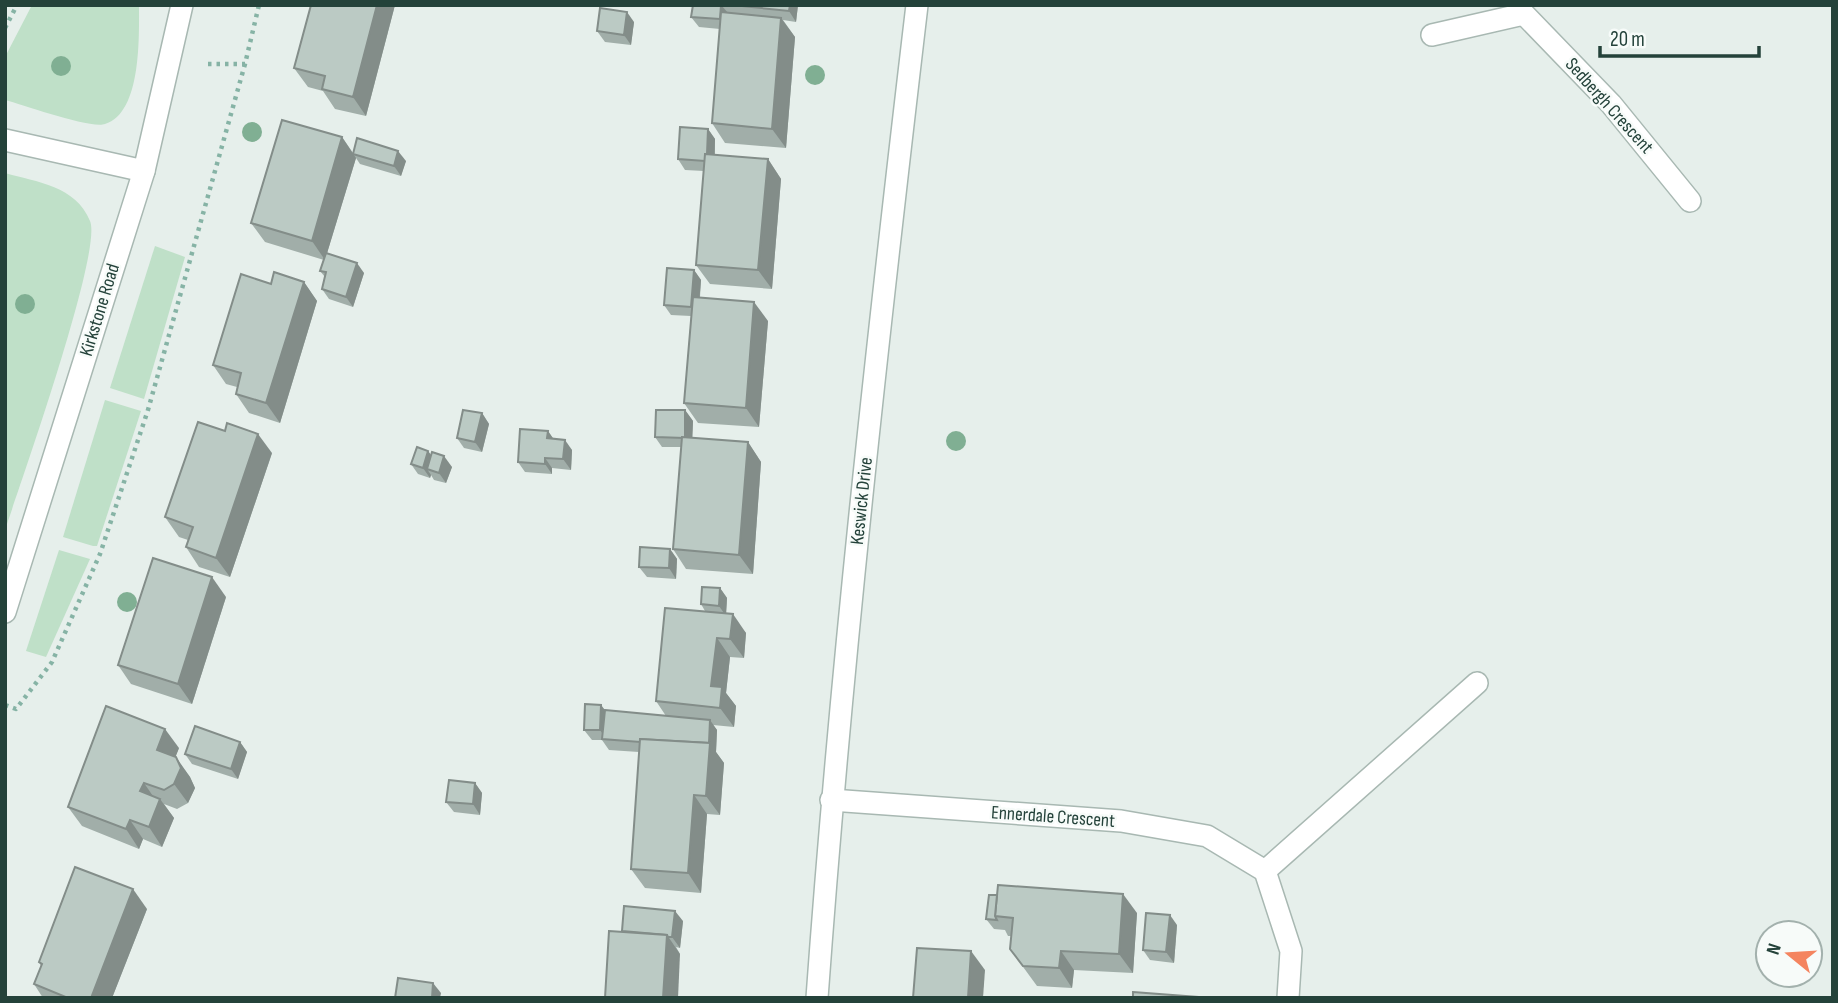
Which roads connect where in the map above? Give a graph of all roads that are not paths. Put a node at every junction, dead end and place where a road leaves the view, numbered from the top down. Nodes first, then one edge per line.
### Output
1 (182, 5) edge
2 (917, 5) edge
3 (1525, 10) edge
4 (1432, 35) dead end
5 (5, 140) edge
6 (144, 171) junction
7 (1690, 201) dead end
8 (5, 611) edge
9 (1477, 683) dead end
10 (831, 800) junction
11 (1265, 871) junction
12 (817, 998) edge
13 (1288, 998) edge

1 - 6 street, Kirkstone Road
2 - 10 street, Keswick Drive
3 - 4 street, Sedbergh Crescent
3 - 7 street, Sedbergh Crescent
5 - 6 street
6 - 8 street, Kirkstone Road
9 - 11 street
10 - 11 street, Ennerdale Crescent
10 - 12 street, Keswick Drive
11 - 13 street

